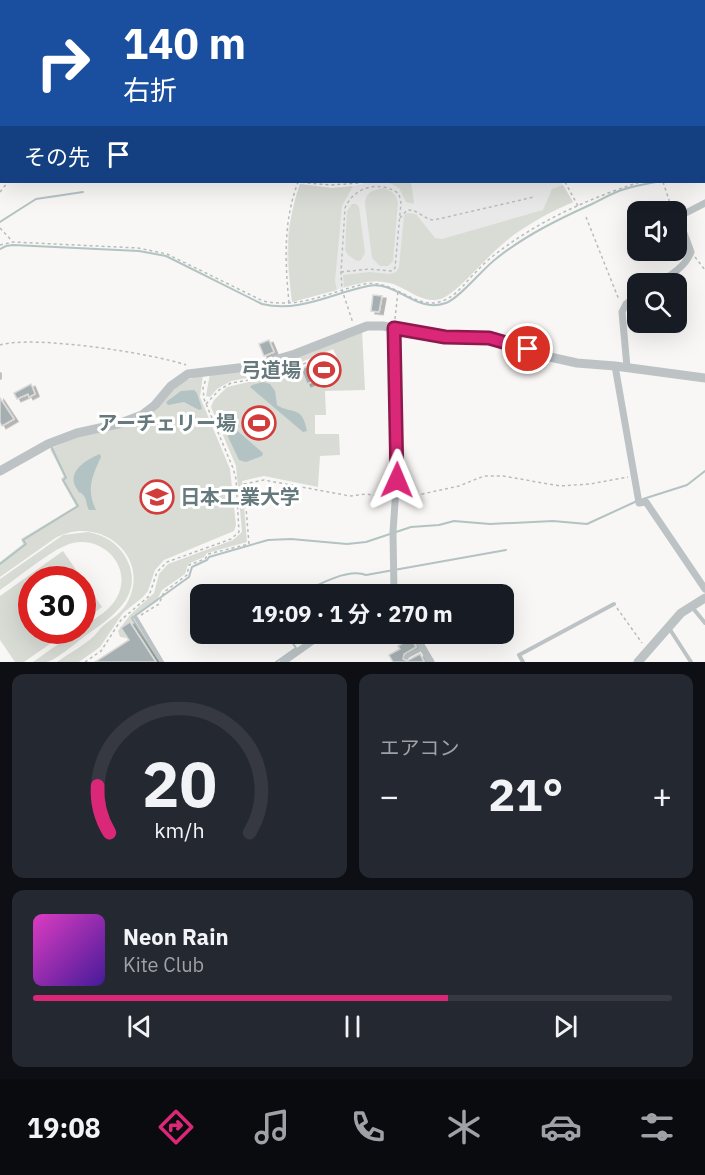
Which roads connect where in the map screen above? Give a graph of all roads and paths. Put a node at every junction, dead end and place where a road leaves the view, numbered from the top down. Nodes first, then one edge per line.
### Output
1 (298, 183) edge
2 (314, 183) edge
3 (360, 183) edge
4 (566, 183) edge
5 (637, 183) edge
6 (663, 183) edge
7 (534, 196) dead end
8 (669, 201) edge
9 (705, 203) edge
10 (578, 206) junction
11 (586, 217) dead end
12 (400, 218) junction
13 (0, 228) edge
14 (13, 242) junction
15 (0, 245) edge
16 (691, 252) junction
17 (705, 269) edge
18 (341, 272) junction
19 (672, 273) edge
20 (342, 290) junction
21 (399, 290) junction
22 (289, 304) junction
23 (627, 304) edge
24 (623, 309) junction
25 (394, 326) junction
26 (355, 329) junction
27 (0, 345) edge
28 (329, 354) dead end
29 (615, 366) junction
30 (627, 368) junction
31 (208, 370) junction
32 (196, 372) junction
33 (705, 378) edge
34 (206, 405) junction
35 (0, 471) edge
36 (633, 477) junction
37 (396, 500) junction
38 (394, 584) edge
39 (705, 589) edge
40 (705, 598) edge
41 (614, 604) joint
42 (691, 606) junction
43 (136, 618) joint
44 (705, 623) edge
45 (668, 627) junction
46 (308, 644) edge
47 (421, 644) edge
48 (423, 648) junction
49 (648, 655) edge
50 (406, 657) dead end
51 (85, 662) edge
52 (162, 662) edge
53 (283, 662) edge
54 (431, 662) edge
55 (523, 662) edge
56 (638, 662) edge
57 (691, 662) edge

1 - 22 path
2 - 3 path
4 - 10 path
5 - 10 path
6 - 8 path
7 - 12 path
9 - 16 street
10 - 21 path
11 - 24 path
12 - 18 path
12 - 18 path
13 - 14 path
14 - 15 path
14 - 22 path
16 - 17 path
16 - 19 street
18 - 20 path
20 - 21 path
20 - 22 path
20 - 26 path
21 - 25 path
23 - 24 street
24 - 30 street
25 - 26 street
25 - 29 street
25 - 37 street
26 - 31 street
27 - 32 path
28 - 34 path
29 - 30 street
29 - 36 street
30 - 33 street
31 - 32 street
31 - 34 path
32 - 35 street
34 - 51 path
36 - 37 path
36 - 39 street
37 - 38 street
37 - 43 path
40 - 42 street
41 - 49 path
41 - 55 lane
42 - 44 lane
42 - 45 street
43 - 52 lane
45 - 49 street
45 - 57 lane
46 - 53 street
47 - 48 street
48 - 50 lane
48 - 54 street
49 - 56 street

